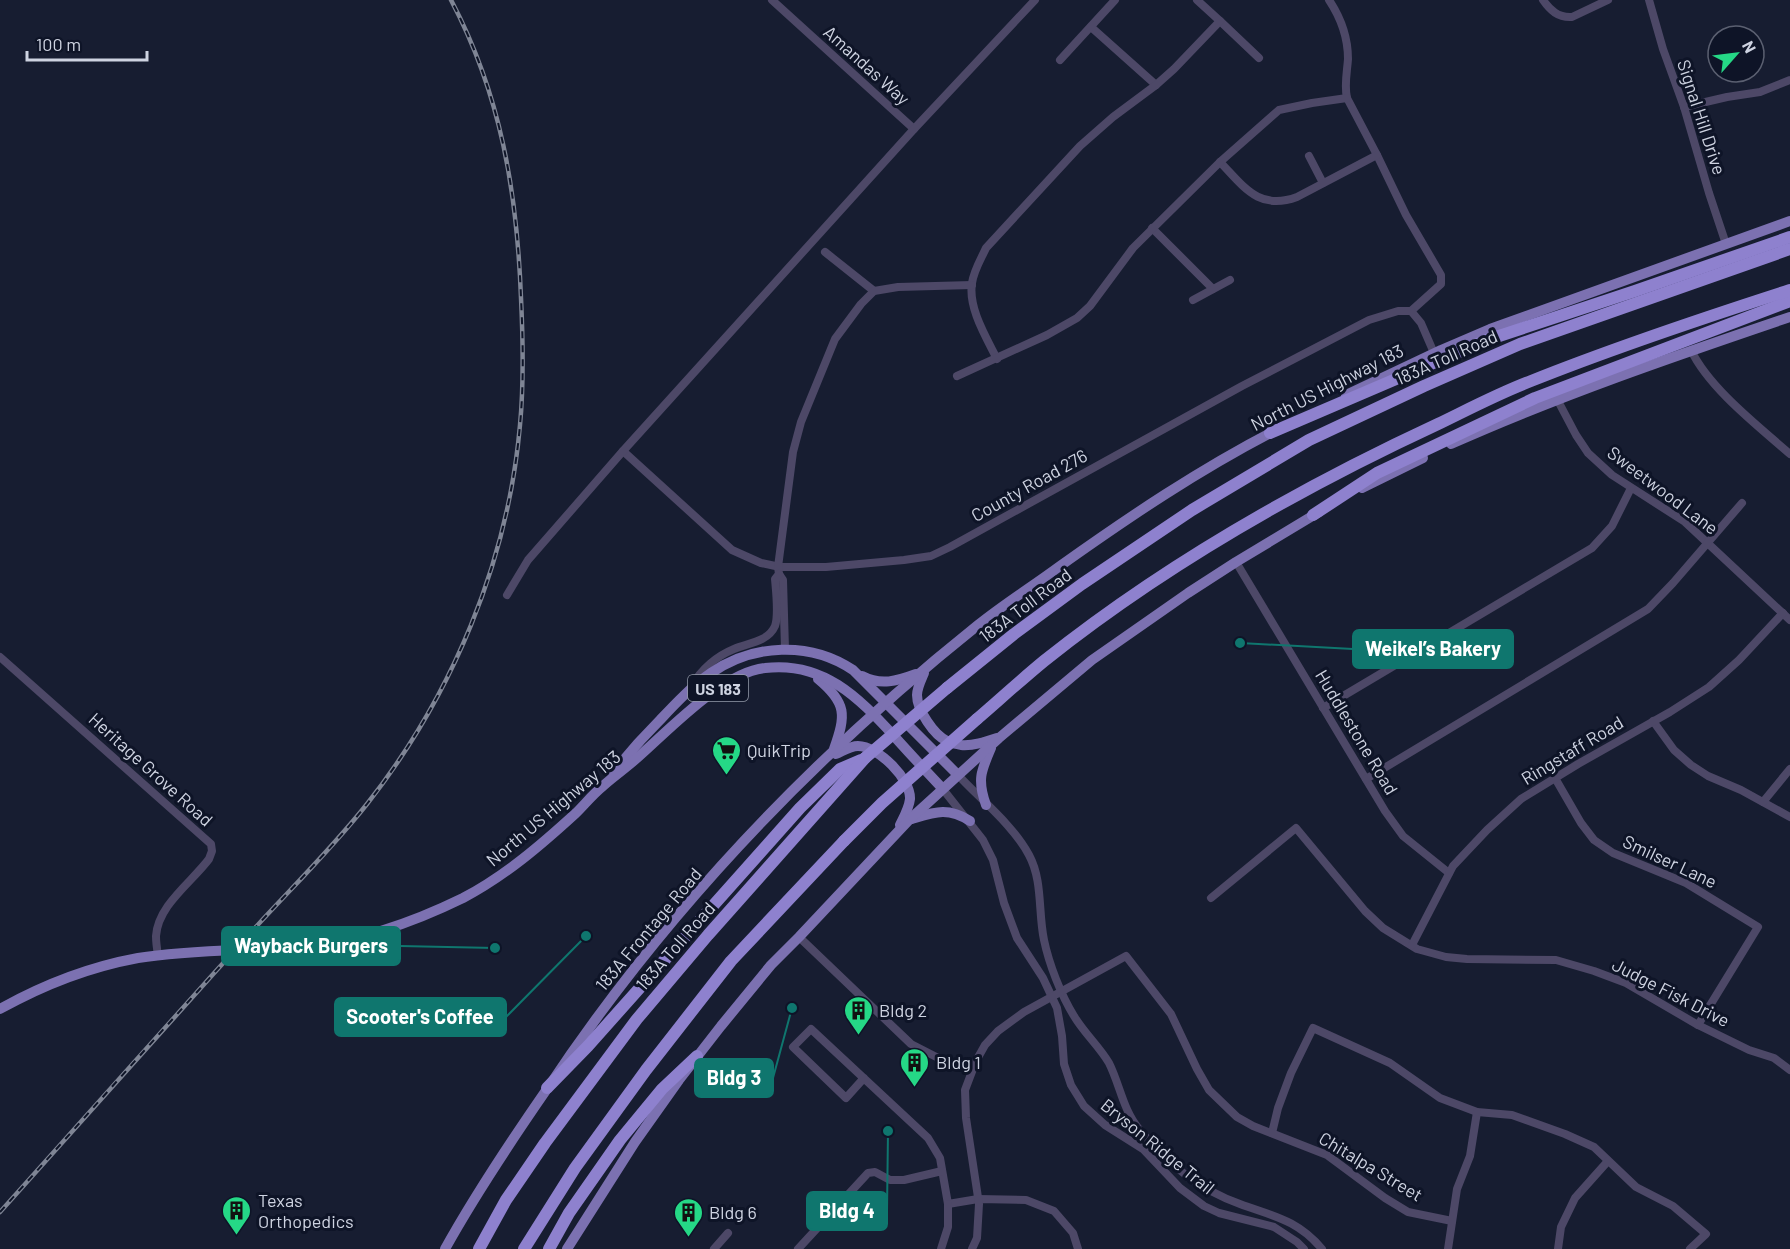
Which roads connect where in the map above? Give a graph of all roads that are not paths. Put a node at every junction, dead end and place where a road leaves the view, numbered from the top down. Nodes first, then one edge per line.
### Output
1 (772, 0) edge
2 (1035, 0) edge
3 (1115, 0) edge
4 (1197, 0) edge
5 (1329, 0) edge
6 (1543, 0) edge
7 (1608, 0) edge
8 (1649, 0) edge
9 (1220, 21) junction
10 (1091, 27) junction
11 (1259, 58) dead end
12 (1060, 60) dead end
13 (1790, 80) edge
14 (1156, 85) junction
15 (1347, 98) junction
16 (1684, 107) junction
17 (914, 129) junction
18 (1377, 155) junction
19 (1309, 156) dead end
20 (1220, 162) junction
21 (1323, 183) junction
22 (1790, 221) edge
23 (1152, 228) junction
24 (1790, 237) edge
25 (1726, 244) junction
26 (1790, 249) edge
27 (825, 252) dead end
28 (1230, 280) dead end
29 (972, 285) junction
30 (1213, 289) junction
31 (1790, 290) edge
32 (874, 291) junction
33 (1193, 300) dead end
34 (1790, 301) edge
35 (1411, 311) junction
36 (1790, 317) edge
37 (1691, 350) junction
38 (1434, 353) junction
39 (997, 359) junction
40 (957, 376) dead end
41 (1557, 399) junction
42 (1270, 433) junction
43 (623, 451) junction
44 (1790, 454) edge
45 (1631, 488) junction
46 (1742, 503) dead end
47 (1313, 515) junction
48 (1707, 543) junction
49 (1236, 562) junction
50 (779, 570) junction
51 (507, 595) dead end
52 (1786, 616) edge
53 (785, 649) junction
54 (0, 657) edge
55 (760, 668) junction
56 (925, 670) junction
57 (811, 673) junction
58 (858, 673) junction
59 (690, 689) junction
60 (887, 703) junction
61 (1323, 708) junction
62 (874, 714) junction
63 (1653, 721) junction
64 (996, 741) junction
65 (830, 755) junction
66 (865, 758) junction
67 (1790, 769) edge
68 (957, 774) junction
69 (1555, 778) junction
70 (1366, 779) junction
71 (602, 786) junction
72 (942, 788) junction
73 (1762, 802) junction
74 (986, 804) junction
75 (1790, 817) edge
76 (909, 820) junction
77 (970, 821) junction
78 (896, 834) junction
79 (1449, 873) junction
80 (1211, 898) dead end
81 (799, 937) junction
82 (1412, 945) junction
83 (158, 955) junction
84 (1062, 991) junction
85 (1052, 995) junction
86 (0, 1009) edge
87 (1698, 1025) junction
88 (697, 1056) junction
89 (971, 1069) junction
90 (1790, 1070) edge
91 (864, 1078) junction
92 (547, 1088) junction
93 (1477, 1112) junction
94 (1272, 1133) junction
95 (1608, 1161) junction
96 (942, 1171) junction
97 (978, 1199) junction
98 (948, 1204) junction
99 (1452, 1221) junction
100 (728, 1233) dead end
101 (445, 1249) edge
102 (479, 1249) edge
103 (524, 1249) edge
104 (549, 1249) edge
105 (567, 1249) edge
106 (714, 1249) edge
107 (798, 1249) edge
108 (941, 1249) edge
109 (972, 1249) edge
110 (1078, 1249) edge
111 (1304, 1249) edge
112 (1322, 1249) edge
113 (1448, 1249) edge
114 (1558, 1249) edge
115 (1690, 1249) edge

1 - 17 street, Amandas Way
2 - 17 street
3 - 10 street
4 - 9 street
5 - 15 street
6 - 7 street
8 - 16 street, Signal Hill Drive
9 - 11 street
9 - 14 street
10 - 12 street
10 - 14 street
13 - 16 street
14 - 29 street
15 - 18 street
15 - 20 street
16 - 25 street, Signal Hill Drive
17 - 43 street
18 - 21 street
18 - 35 street
19 - 21 street
20 - 21 street
20 - 23 street
22 - 25 main road, North US Highway 183 / US 183
23 - 30 street
23 - 39 street
24 - 42 highway
25 - 38 main road, North US Highway 183 / US 183
26 - 66 highway, 183A Toll Road, bridge
27 - 32 street
28 - 30 street
29 - 32 street
29 - 39 street
30 - 33 street
31 - 103 highway, bridge
32 - 50 street
34 - 47 highway
35 - 38 street
35 - 50 street, County Road 276
36 - 37 main road
37 - 41 main road
37 - 44 street
38 - 42 main road, North US Highway 183 / US 183
39 - 40 street
41 - 45 street, Sweetwood Lane
41 - 47 main road
42 - 56 main road, North US Highway 183 / US 183
43 - 50 street, County Road 276
43 - 51 street
45 - 48 street, Sweetwood Lane
45 - 61 street
46 - 48 street
47 - 49 main road
48 - 52 street, Sweetwood Lane
48 - 70 street
49 - 61 street, Huddlestone Road
49 - 64 main road
50 - 53 street
50 - 59 street
52 - 63 street, Ringstaff Road
53 - 55 main road
53 - 58 main road, North US Highway 183 / US 183
53 - 59 main road, North US Highway 183 / US 183
54 - 83 street, Heritage Grove Road
55 - 57 main road, North US Highway 183 / US 183
55 - 71 main road, North US Highway 183 / US 183
56 - 58 main road, US 183
56 - 60 main road, 183A Frontage Road
56 - 64 main road
57 - 62 main road, North US Highway 183 / US 183
57 - 65 main road
58 - 60 main road, North US Highway 183 / US 183
59 - 71 main road, North US Highway 183 / US 183
60 - 62 main road, 183A Frontage Road
60 - 68 main road, North US Highway 183 / US 183
61 - 70 street, Huddlestone Road
62 - 65 main road, 183A Frontage Road
62 - 72 main road, North US Highway 183 / US 183
63 - 69 street, Ringstaff Road
63 - 73 street
64 - 68 main road
64 - 74 main road
65 - 78 main road
65 - 92 main road, 183A Frontage Road
66 - 92 highway
66 - 102 highway, 183A Toll Road
67 - 73 street
68 - 72 main road
68 - 74 street, Bryson Ridge Trail
69 - 79 street, Ringstaff Road
69 - 87 street, Smilser Lane
70 - 79 street, Huddlestone Road
71 - 83 main road, North US Highway 183 / US 183
72 - 76 main road
72 - 77 street, Bryson Ridge Trail
73 - 75 street
74 - 84 street, Bryson Ridge Trail
76 - 77 main road
76 - 78 main road
77 - 85 street, Bryson Ridge Trail
78 - 81 main road
79 - 82 street, Ringstaff Road
80 - 82 street, Judge Fisk Drive
81 - 88 main road
81 - 89 street
82 - 87 street, Judge Fisk Drive
83 - 86 main road, North US Highway 183 / US 183
84 - 85 street, Chitalpa Street
84 - 94 street, Chitalpa Street
84 - 112 street, Bryson Ridge Trail
85 - 89 street, Chitalpa Street
85 - 111 street, Bryson Ridge Trail
87 - 90 street, Judge Fisk Drive
88 - 104 highway
88 - 105 main road
89 - 97 street
91 - 91 street
91 - 96 street
92 - 101 main road, 183A Frontage Road
93 - 94 street
93 - 95 street
93 - 99 street
94 - 99 street, Chitalpa Street
95 - 114 street
95 - 115 street
96 - 98 street
96 - 107 street
97 - 98 street
97 - 109 street
97 - 110 street
98 - 108 street
99 - 113 street
100 - 106 street

